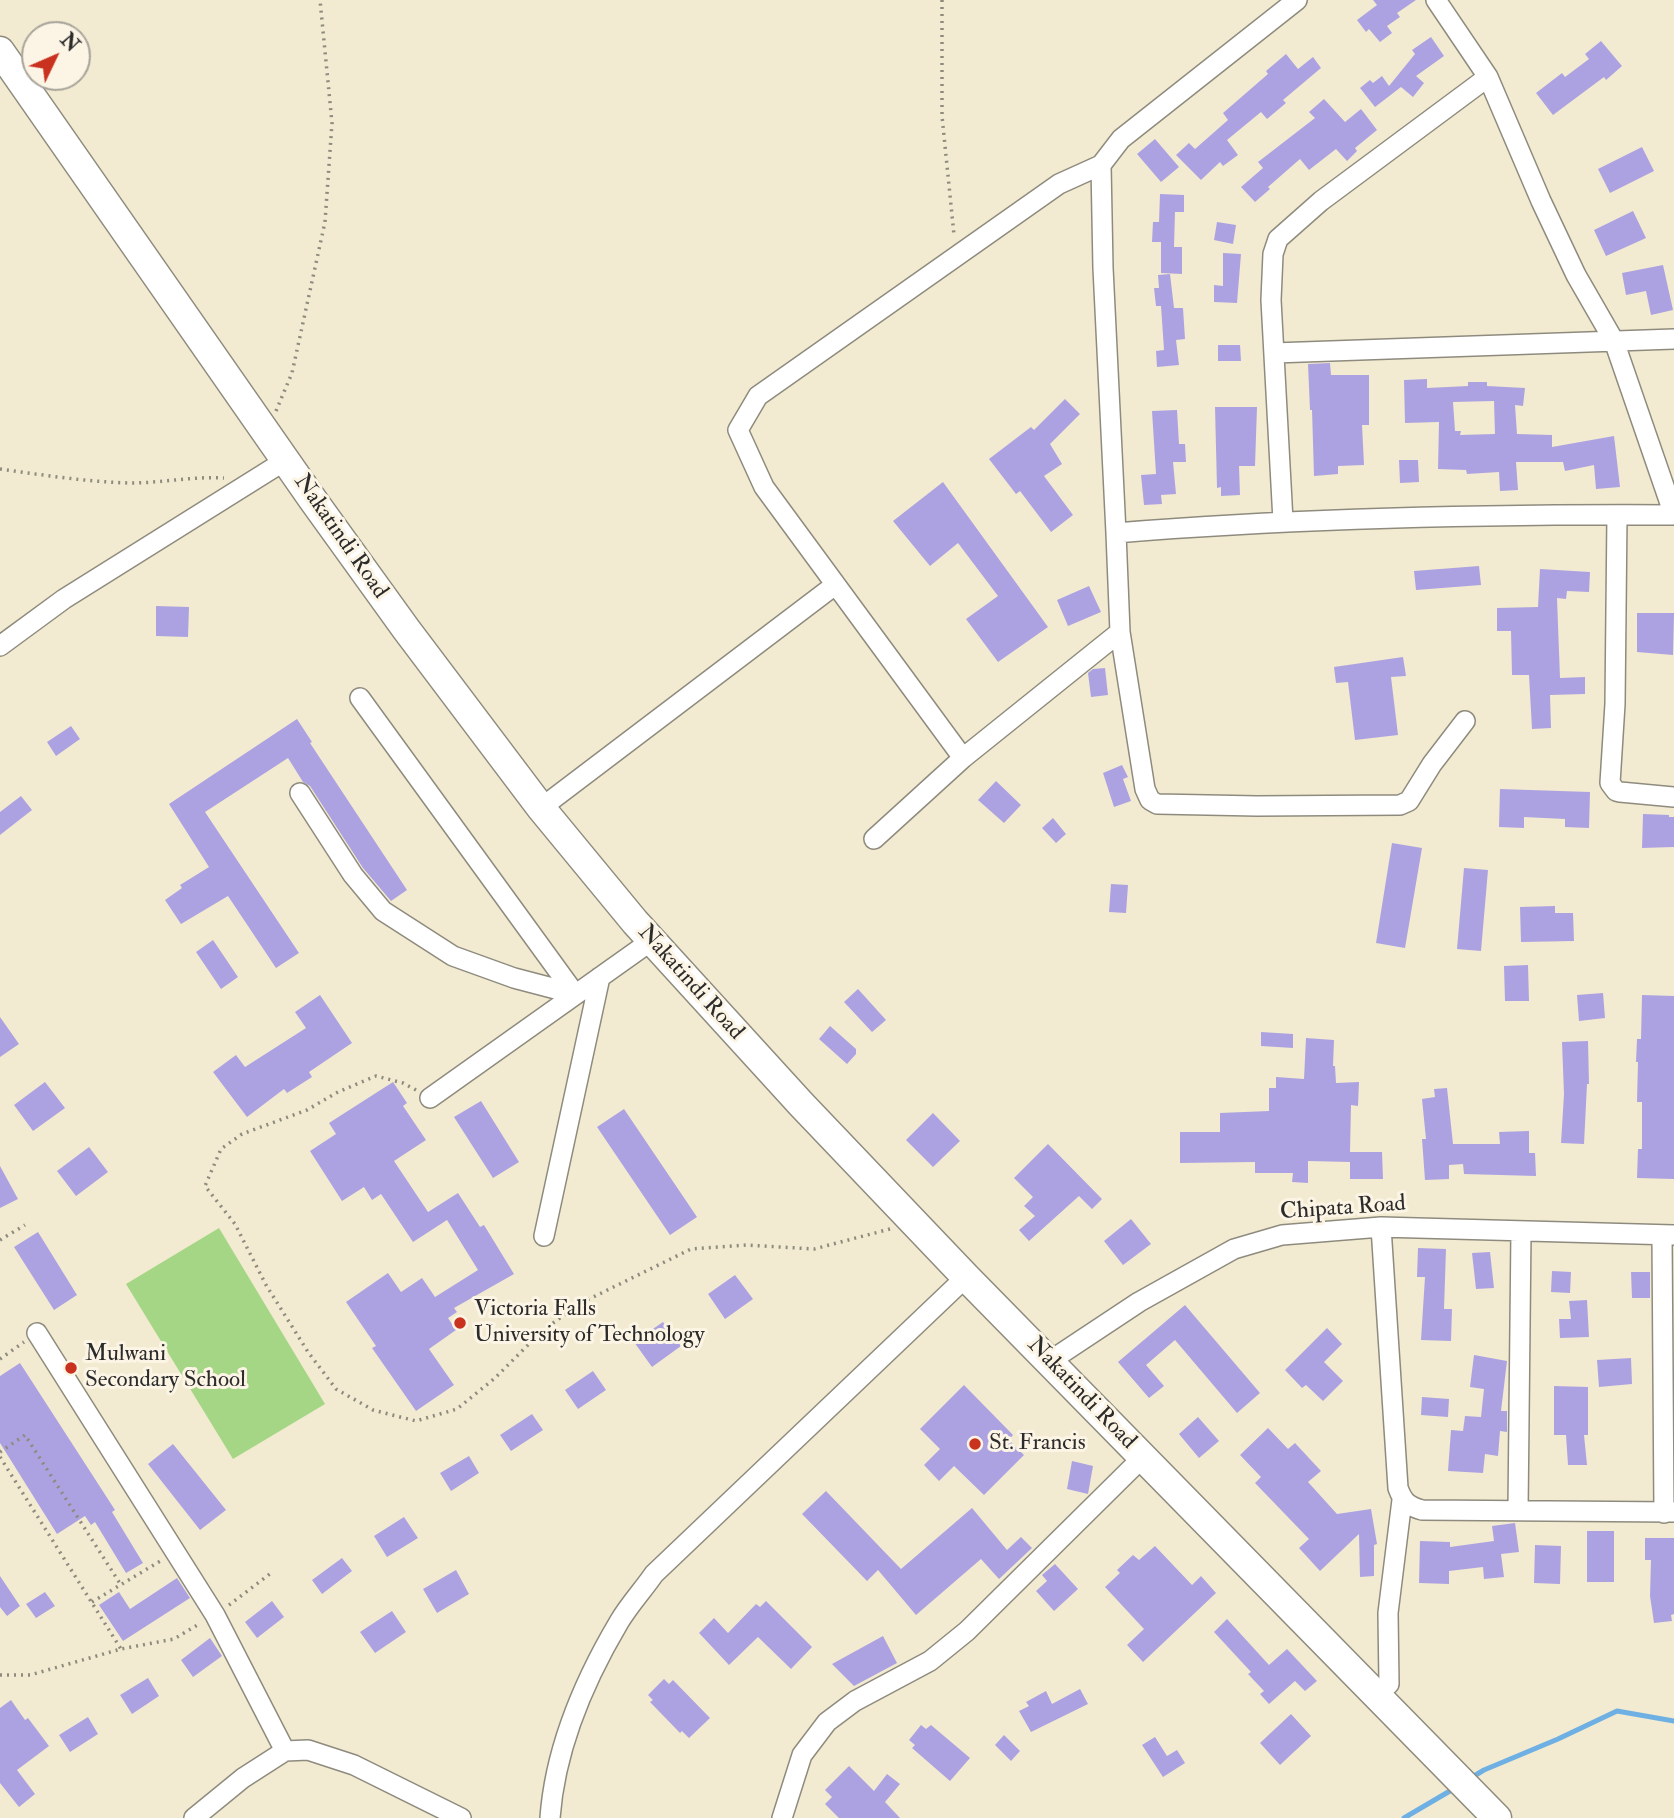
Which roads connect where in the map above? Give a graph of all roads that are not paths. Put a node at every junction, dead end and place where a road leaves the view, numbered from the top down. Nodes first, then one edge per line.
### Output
1 (1297, 0) edge
2 (1436, 0) edge
3 (0, 51) edge
4 (1488, 76) junction
5 (1101, 165) junction
6 (1674, 340) edge
7 (1614, 341) junction
8 (1274, 353) junction
9 (286, 460) junction
10 (1618, 514) junction
11 (1674, 515) edge
12 (1283, 521) junction
13 (1116, 533) junction
14 (835, 585) junction
15 (1119, 632) junction
16 (0, 646) edge
17 (360, 698) dead end
18 (1465, 720) dead end
19 (963, 758) junction
20 (300, 793) dead end
21 (1674, 797) edge
22 (541, 808) junction
23 (874, 839) dead end
24 (651, 941) junction
25 (600, 977) junction
26 (575, 994) junction
27 (430, 1098) road end
28 (1381, 1227) junction
29 (1521, 1231) junction
30 (1668, 1235) edge
31 (544, 1236) dead end
32 (966, 1277) junction
33 (37, 1333) road end
34 (1050, 1361) junction
35 (1142, 1458) junction
36 (1402, 1500) junction
37 (1518, 1510) junction
38 (1669, 1513) edge
39 (1376, 1696) junction
40 (285, 1751) junction
41 (196, 1816) edge
42 (220, 1818) edge
43 (461, 1818) edge
44 (550, 1818) edge
45 (782, 1818) edge
46 (1496, 1818) edge

1 - 5 street
2 - 4 street
3 - 9 highway, Nakatindi Road
4 - 7 street
4 - 8 street
5 - 13 street
5 - 14 street
6 - 7 street
7 - 8 street
7 - 11 street
8 - 12 street
9 - 16 street
9 - 22 highway, Nakatindi Road
10 - 11 street
10 - 12 street
10 - 21 street
12 - 13 street
13 - 15 street
14 - 19 street
14 - 22 street
15 - 18 street
15 - 19 street
17 - 26 street
19 - 23 street
20 - 26 street
22 - 24 highway, Nakatindi Road
24 - 25 street
24 - 32 highway, Nakatindi Road
25 - 26 street
25 - 31 street
26 - 27 street
28 - 29 street, Chipata Road
28 - 34 street, Chipata Road
28 - 36 street
29 - 30 street, Chipata Road
29 - 37 street
30 - 38 street
32 - 34 highway, Nakatindi Road
32 - 44 street
33 - 40 street
34 - 35 highway, Nakatindi Road
35 - 39 highway, Nakatindi Road
35 - 45 street
36 - 37 street
36 - 39 street
37 - 38 street
39 - 46 highway, Nakatindi Road
40 - 41 street
40 - 43 street
41 - 42 street

